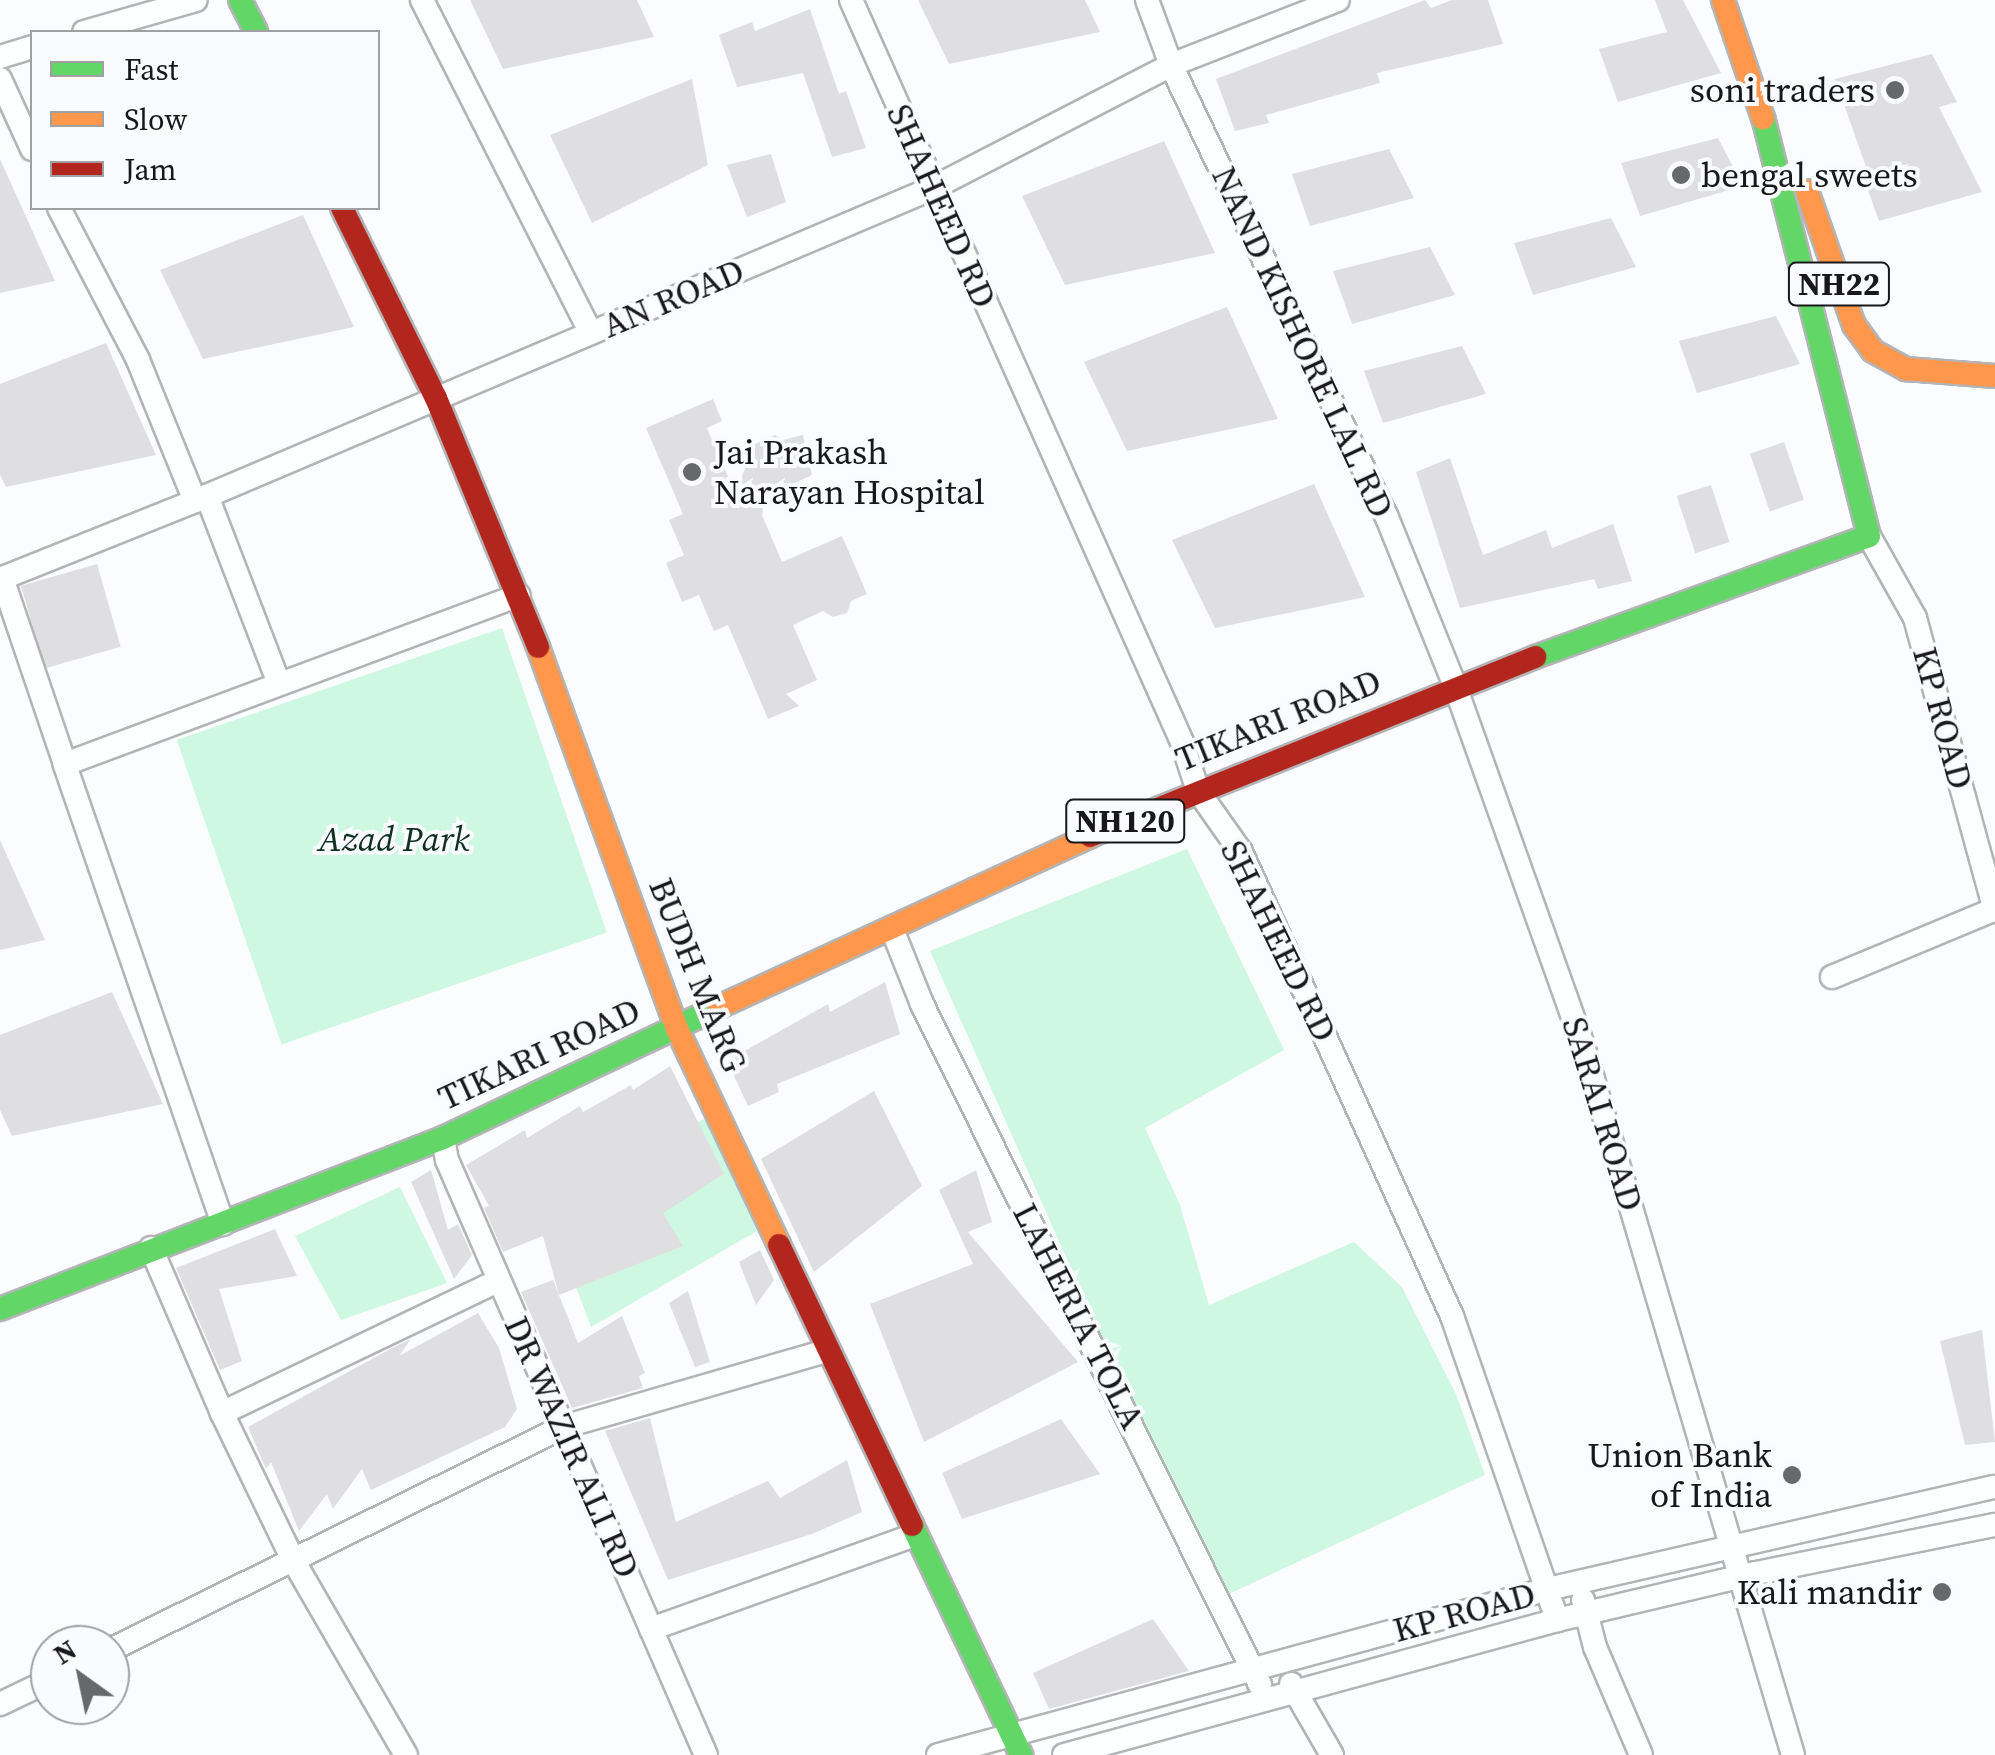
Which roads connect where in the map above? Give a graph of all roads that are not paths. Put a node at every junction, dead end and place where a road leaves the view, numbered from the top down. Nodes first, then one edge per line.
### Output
1 (196, 0) edge
2 (240, 0) edge
3 (422, 0) edge
4 (851, 0) edge
5 (1147, 0) edge
6 (1338, 0) edge
7 (1723, 0) edge
8 (91, 30) edge
9 (255, 30) edge
10 (30, 49) edge
11 (0, 57) edge
12 (1172, 64) junction
13 (0, 79) edge
14 (1763, 118) junction
15 (30, 145) edge
16 (933, 188) junction
17 (61, 210) edge
18 (343, 210) edge
19 (591, 333) junction
20 (1989, 372) edge
21 (436, 398) junction
22 (201, 499) junction
23 (1868, 536) junction
24 (1, 578) edge
25 (518, 594) junction
26 (279, 684) junction
27 (1455, 686) junction
28 (64, 764) junction
29 (1198, 791) junction
30 (1995, 910) edge
31 (892, 929) junction
32 (1832, 977) dead end
33 (677, 1029) junction
34 (443, 1138) junction
35 (223, 1224) junction
36 (151, 1248) junction
37 (499, 1280) junction
38 (0, 1309) edge
39 (827, 1351) junction
40 (222, 1413) junction
41 (563, 1427) junction
42 (1995, 1488) edge
43 (1995, 1525) edge
44 (915, 1536) junction
45 (1734, 1547) junction
46 (294, 1560) junction
47 (1741, 1576) junction
48 (1578, 1582) junction
49 (1548, 1589) junction
50 (1586, 1613) junction
51 (1557, 1620) junction
52 (651, 1629) junction
53 (130, 1640) edge
54 (1281, 1662) junction
55 (1255, 1671) junction
56 (30, 1690) edge
57 (1296, 1694) junction
58 (1266, 1702) junction
59 (0, 1704) edge
60 (1017, 1746) edge
61 (406, 1755) edge
62 (706, 1755) edge
63 (938, 1755) edge
64 (1064, 1755) edge
65 (1332, 1755) edge
66 (1641, 1755) edge
67 (1793, 1755) edge

1 - 8 street
2 - 9 main road
3 - 19 street
4 - 16 street, SHAHEED RD
5 - 12 street, NAND KISHORE LAL RD
6 - 12 street, AN ROAD
7 - 14 main road
10 - 11 street
12 - 16 street, AN ROAD
12 - 27 street, NAND KISHORE LAL RD
13 - 15 street
14 - 20 main road, NH22
14 - 23 main road
16 - 19 street, AN ROAD
16 - 29 street, SHAHEED RD
17 - 22 street
18 - 21 main road, BUDH MARG
19 - 21 street, AN ROAD
21 - 22 street, AN ROAD
21 - 25 main road, BUDH MARG
22 - 24 street, AN ROAD
22 - 26 street
23 - 27 main road, TIKARI ROAD / NH120
23 - 30 street, KP ROAD
24 - 28 street
25 - 26 street
25 - 33 main road, BUDH MARG
26 - 28 street
27 - 29 main road, TIKARI ROAD / NH120
27 - 45 street, SARAI ROAD
28 - 35 street
29 - 31 main road, TIKARI ROAD / NH120
29 - 49 street, SHAHEED RD
30 - 32 street
31 - 33 main road, TIKARI ROAD / NH120
31 - 55 street, LAHERIA TOLA
33 - 34 main road, TIKARI ROAD / NH120
33 - 39 main road, BUDH MARG
34 - 35 main road, TIKARI ROAD / NH120
34 - 37 street, DR WAZIR ALI RD
35 - 36 main road, TIKARI ROAD / NH120
36 - 38 main road, TIKARI ROAD / NH120
36 - 40 street
37 - 40 street
37 - 41 street, DR WAZIR ALI RD
39 - 41 street
39 - 44 main road, BUDH MARG
40 - 46 street
41 - 46 street
41 - 52 street, DR WAZIR ALI RD
42 - 45 street, KP ROAD
43 - 47 street, KP ROAD
44 - 52 street
44 - 60 main road, BUDH MARG
45 - 47 street, SARAI ROAD
45 - 48 street, KP ROAD
46 - 53 street
46 - 61 street
47 - 50 street, KP ROAD
47 - 67 street, SARAI ROAD
48 - 49 street, KP ROAD
48 - 50 street
49 - 51 street, SHAHEED RD
49 - 54 street, KP ROAD
50 - 51 street, KP ROAD
50 - 66 street
51 - 57 street, KP ROAD
52 - 62 street, DR WAZIR ALI RD
54 - 55 street, KP ROAD
54 - 57 street
55 - 58 street, LAHERIA TOLA
55 - 60 street, KP ROAD
56 - 59 street
57 - 58 street, KP ROAD
57 - 65 street
58 - 64 street, KP ROAD
60 - 63 street, KP ROAD

